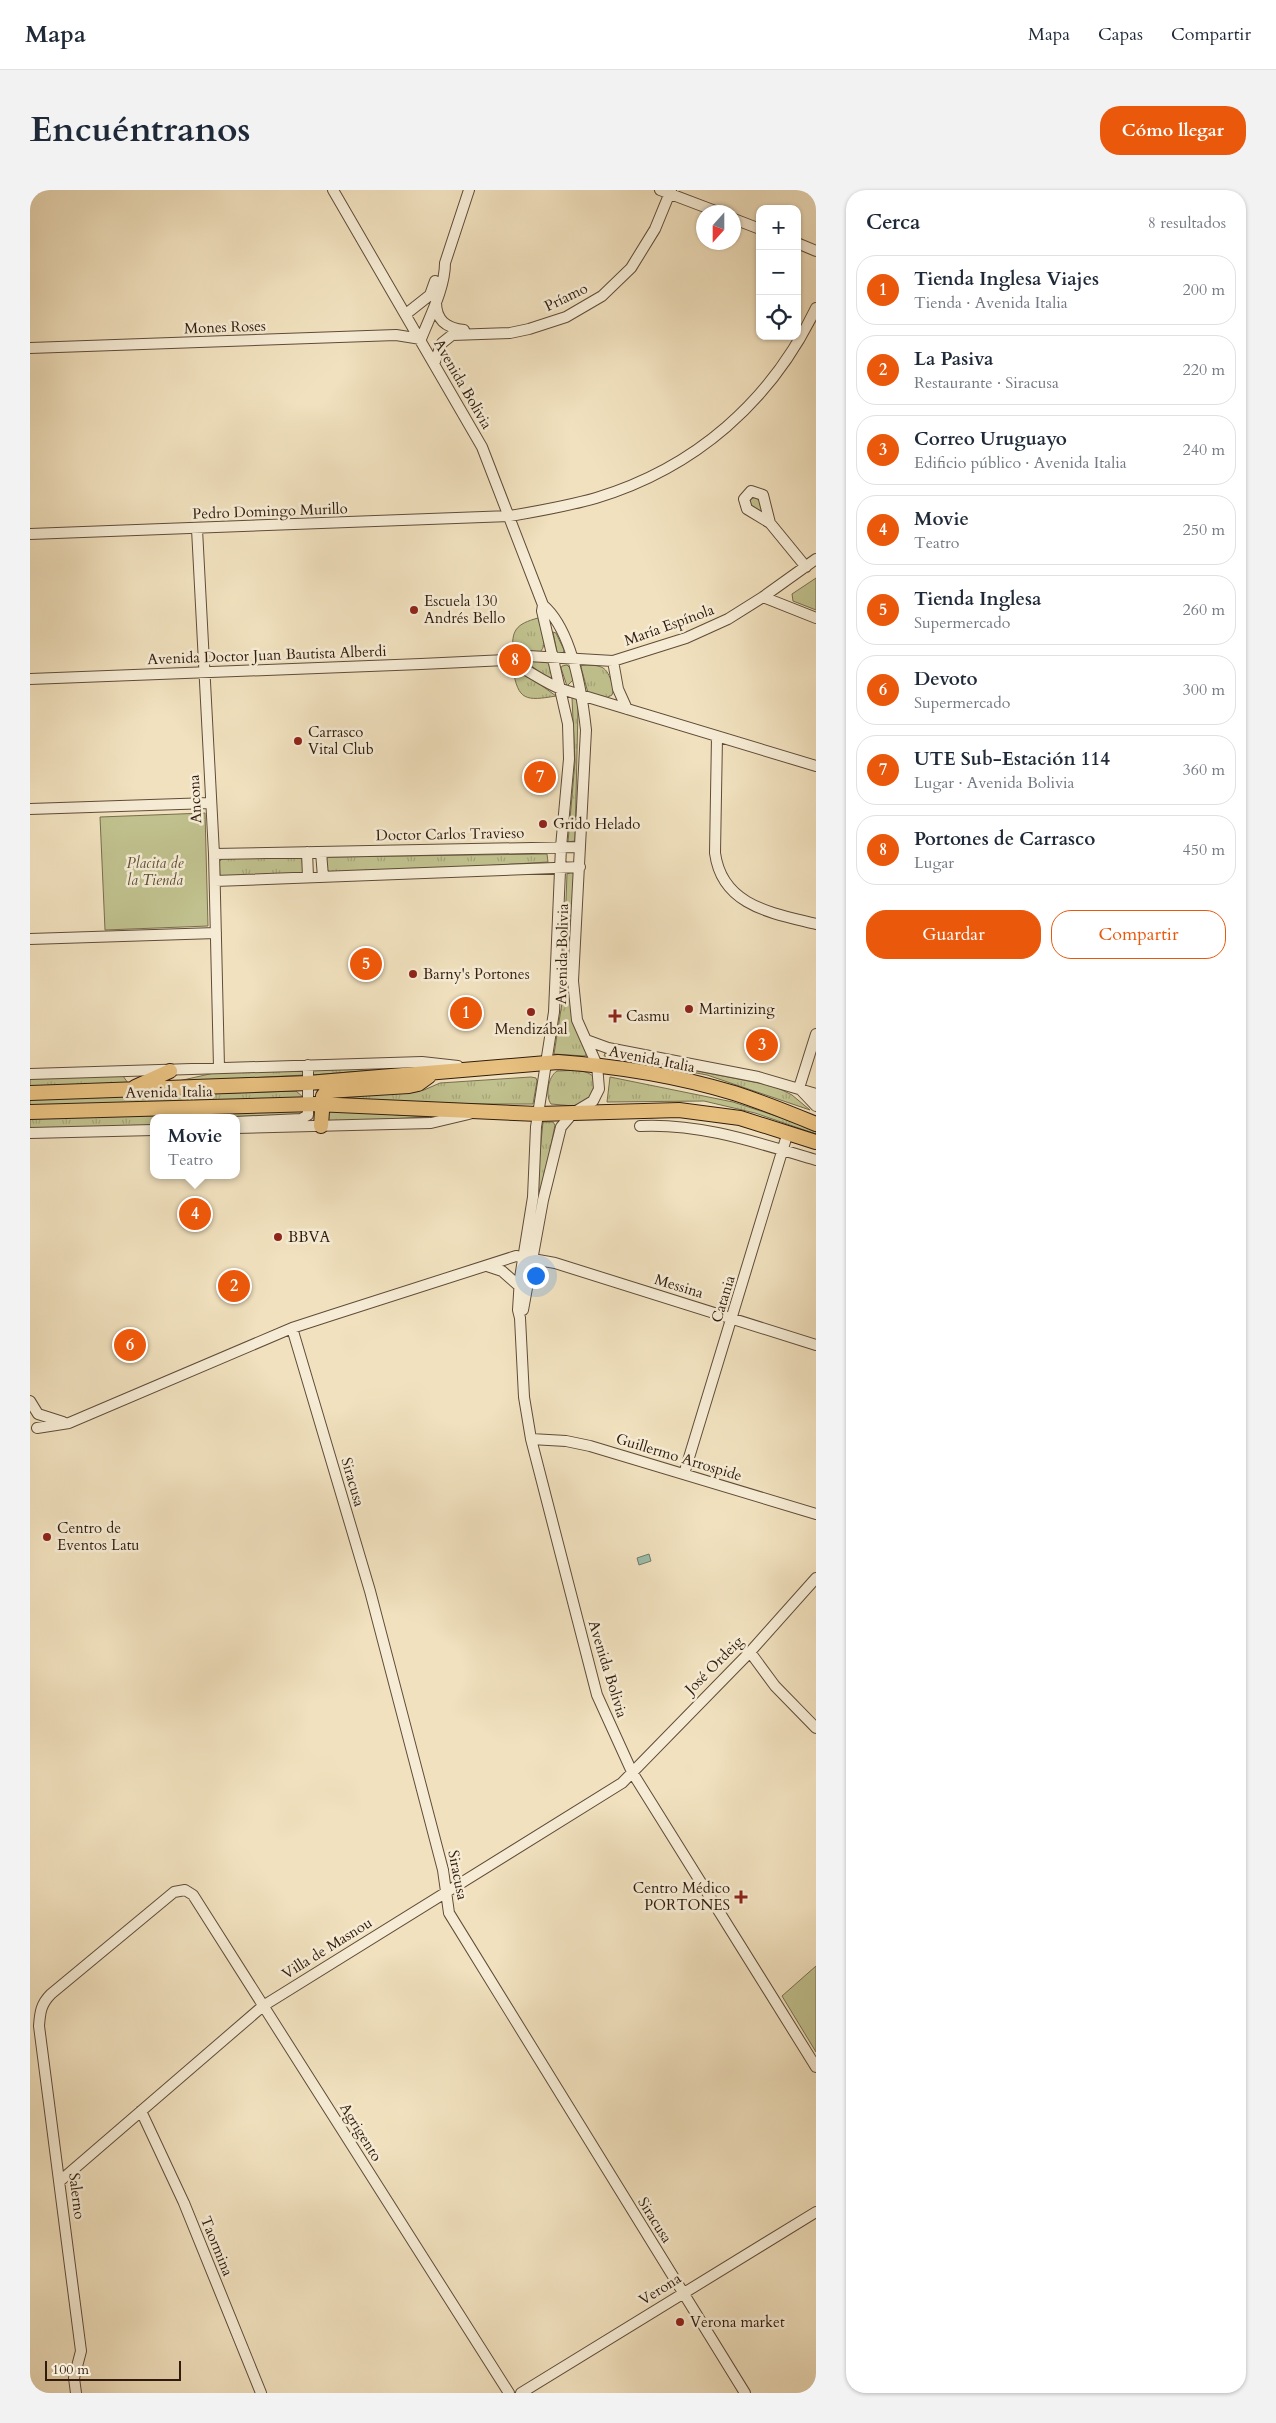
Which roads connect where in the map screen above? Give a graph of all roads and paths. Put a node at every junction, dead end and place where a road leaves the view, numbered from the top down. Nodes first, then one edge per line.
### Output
1 (333, 190) edge
2 (469, 190) edge
3 (667, 191) edge
4 (701, 205) edge
5 (741, 221) edge
6 (756, 227) edge
7 (801, 245) edge
8 (816, 251) edge
9 (444, 262) junction
10 (436, 301) junction
11 (816, 308) edge
12 (406, 314) junction
13 (472, 332) junction
14 (421, 340) junction
15 (30, 348) edge
16 (434, 364) junction
17 (510, 516) junction
18 (770, 524) dead end
19 (197, 529) junction
20 (30, 534) edge
21 (816, 559) edge
22 (806, 567) junction
23 (763, 597) junction
24 (543, 605) junction
25 (816, 618) edge
26 (552, 659) junction
27 (506, 660) junction
28 (573, 660) junction
29 (613, 661) junction
30 (204, 673) junction
31 (30, 678) edge
32 (561, 689) junction
33 (582, 697) junction
34 (627, 709) junction
35 (717, 737) junction
36 (816, 766) edge
37 (210, 803) junction
38 (30, 809) edge
39 (561, 847) junction
40 (580, 847) junction
41 (307, 852) junction
42 (322, 852) junction
43 (214, 854) junction
44 (580, 866) junction
45 (561, 867) junction
46 (323, 877) junction
47 (308, 878) junction
48 (215, 881) junction
49 (816, 924) edge
50 (216, 933) junction
51 (30, 940) edge
52 (816, 1034) edge
53 (586, 1040) junction
54 (546, 1062) junction
55 (308, 1065) junction
56 (597, 1065) junction
57 (219, 1068) junction
58 (476, 1068) junction
59 (170, 1070) junction
60 (30, 1074) edge
61 (432, 1074) junction
62 (308, 1083) junction
63 (799, 1088) junction
64 (128, 1090) junction
65 (30, 1093) edge
66 (816, 1094) edge
67 (316, 1104) junction
68 (816, 1106) edge
69 (30, 1112) edge
70 (479, 1112) junction
71 (573, 1113) junction
72 (538, 1114) junction
73 (240, 1122) edge
74 (816, 1124) edge
75 (321, 1126) junction
76 (640, 1126) dead end
77 (240, 1128) edge
78 (150, 1130) edge
79 (788, 1132) junction
80 (30, 1133) edge
81 (816, 1142) edge
82 (782, 1150) junction
83 (816, 1160) edge
84 (528, 1258) junction
85 (487, 1266) junction
86 (520, 1286) junction
87 (520, 1318) junction
88 (733, 1318) junction
89 (292, 1328) junction
90 (816, 1345) edge
91 (30, 1401) edge
92 (34, 1413) edge
93 (69, 1423) junction
94 (32, 1429) edge
95 (532, 1440) junction
96 (684, 1474) junction
97 (816, 1514) edge
98 (816, 1578) edge
99 (750, 1652) junction
100 (816, 1728) edge
101 (632, 1772) junction
102 (185, 1890) joint
103 (446, 1892) junction
104 (263, 2006) junction
105 (816, 2067) edge
106 (141, 2111) junction
107 (60, 2181) junction
108 (816, 2212) edge
109 (682, 2292) junction
110 (76, 2393) edge
111 (261, 2393) edge
112 (509, 2393) edge
113 (521, 2393) edge
114 (745, 2393) edge

1 - 12 street, Avenida Bolivia
2 - 9 street
3 - 4 street
3 - 13 street, Príamo
5 - 6 street
7 - 8 street
9 - 10 street
9 - 12 street
10 - 13 street
10 - 14 street
11 - 17 street, Pedro Domingo Murillo
12 - 14 street, Avenida Bolivia
13 - 16 street, Príamo
14 - 15 street, Mones Roses
14 - 16 street, Avenida Bolivia
16 - 17 street, Avenida Bolivia
17 - 19 street, Pedro Domingo Murillo
17 - 24 street, Avenida Bolivia
18 - 22 street
19 - 20 street, Pedro Domingo Murillo
19 - 30 street, Ancona
21 - 22 street, María Espínola
22 - 23 street, María Espínola
23 - 25 street
23 - 29 street, María Espínola
24 - 26 street, Avenida Bolivia
24 - 28 street, Avenida Bolivia
26 - 27 street, Avenida Doctor Juan Bautista Alberdi
26 - 28 street, Avenida Doctor Juan Bautista Alberdi
26 - 32 street, Avenida Bolivia
27 - 30 street, Avenida Doctor Juan Bautista Alberdi
27 - 32 street, Avenida Doctor Juan Bautista Alberdi
28 - 29 street, María Espínola
28 - 33 street, Avenida Bolivia
29 - 34 street
30 - 31 street, Avenida Doctor Juan Bautista Alberdi
30 - 37 street, Ancona
32 - 33 street, Avenida Doctor Juan Bautista Alberdi
32 - 39 street, Avenida Bolivia
33 - 34 street, Avenida Doctor Juan Bautista Alberdi
33 - 40 street, Avenida Bolivia
34 - 35 street, Avenida Doctor Juan Bautista Alberdi
35 - 36 street, Avenida Doctor Juan Bautista Alberdi
35 - 49 street
37 - 38 street
37 - 43 street, Ancona
39 - 40 street, Doctor Carlos Travieso
39 - 42 street, Doctor Carlos Travieso
39 - 45 street, Avenida Bolivia
40 - 44 street, Avenida Bolivia
41 - 42 street, Doctor Carlos Travieso
41 - 43 street, Doctor Carlos Travieso
41 - 47 street
42 - 46 street
43 - 48 street, Ancona
44 - 45 street
44 - 53 street, Avenida Bolivia
45 - 46 street
45 - 54 street, Avenida Bolivia
46 - 47 street
47 - 48 street
48 - 50 street, Ancona
50 - 51 street
50 - 57 street, Ancona
52 - 63 street
53 - 56 street, Avenida Bolivia
53 - 63 street, Avenida Italia
54 - 56 main road, Avenida Italia
54 - 58 main road, Avenida Italia
54 - 72 street, Avenida Bolivia
55 - 57 street, Avenida Italia
55 - 58 street, Avenida Italia
55 - 62 street
56 - 71 street, Avenida Bolivia
56 - 74 main road, Avenida Italia
57 - 59 street, Avenida Italia
58 - 61 main road, Avenida Italia
59 - 60 street, Avenida Italia
59 - 64 main road
61 - 62 main road, Avenida Italia
61 - 67 main road
62 - 64 main road, Avenida Italia
62 - 67 street
63 - 66 street, Avenida Italia
63 - 68 street
64 - 65 main road, Avenida Italia
67 - 69 main road, Avenida Italia
67 - 70 main road, Avenida Italia
67 - 73 street
67 - 75 main road
70 - 72 main road, Avenida Italia
70 - 75 street, Avenida Italia
71 - 72 main road, Avenida Italia
71 - 79 main road, Avenida Italia
71 - 84 street, Avenida Bolivia
72 - 84 street, Avenida Bolivia
75 - 77 street, Avenida Italia
76 - 82 street
78 - 80 street
79 - 81 main road, Avenida Italia
79 - 82 street, Catania
82 - 83 street
82 - 88 street, Catania
84 - 85 street
84 - 86 street, Avenida Bolivia
84 - 87 street, Avenida Bolivia
84 - 88 street, Messina
85 - 86 street
85 - 89 street
86 - 87 street, Avenida Bolivia
87 - 95 street, Avenida Bolivia
88 - 90 street, Messina
88 - 96 street, Catania
89 - 93 street
89 - 103 street, Siracusa
91 - 92 street
92 - 93 street
92 - 94 street
93 - 94 street
95 - 96 street, Guillermo Arrospide
95 - 101 street, Avenida Bolivia
96 - 97 street, Guillermo Arrospide
98 - 99 street, José Ordeig
99 - 100 street
99 - 101 street, José Ordeig
101 - 103 street, Villa de Masnou
101 - 105 street, Avenida Bolivia
102 - 104 street, Agrigento
102 - 107 street, Salerno
103 - 104 street, Villa de Masnou
103 - 109 street, Siracusa
104 - 106 street, Villa de Masnou
104 - 112 street, Agrigento
106 - 107 street, Villa de Masnou
106 - 111 street, Taormina
107 - 110 street, Salerno
108 - 109 street, Verona
109 - 113 street, Verona
109 - 114 street, Siracusa

